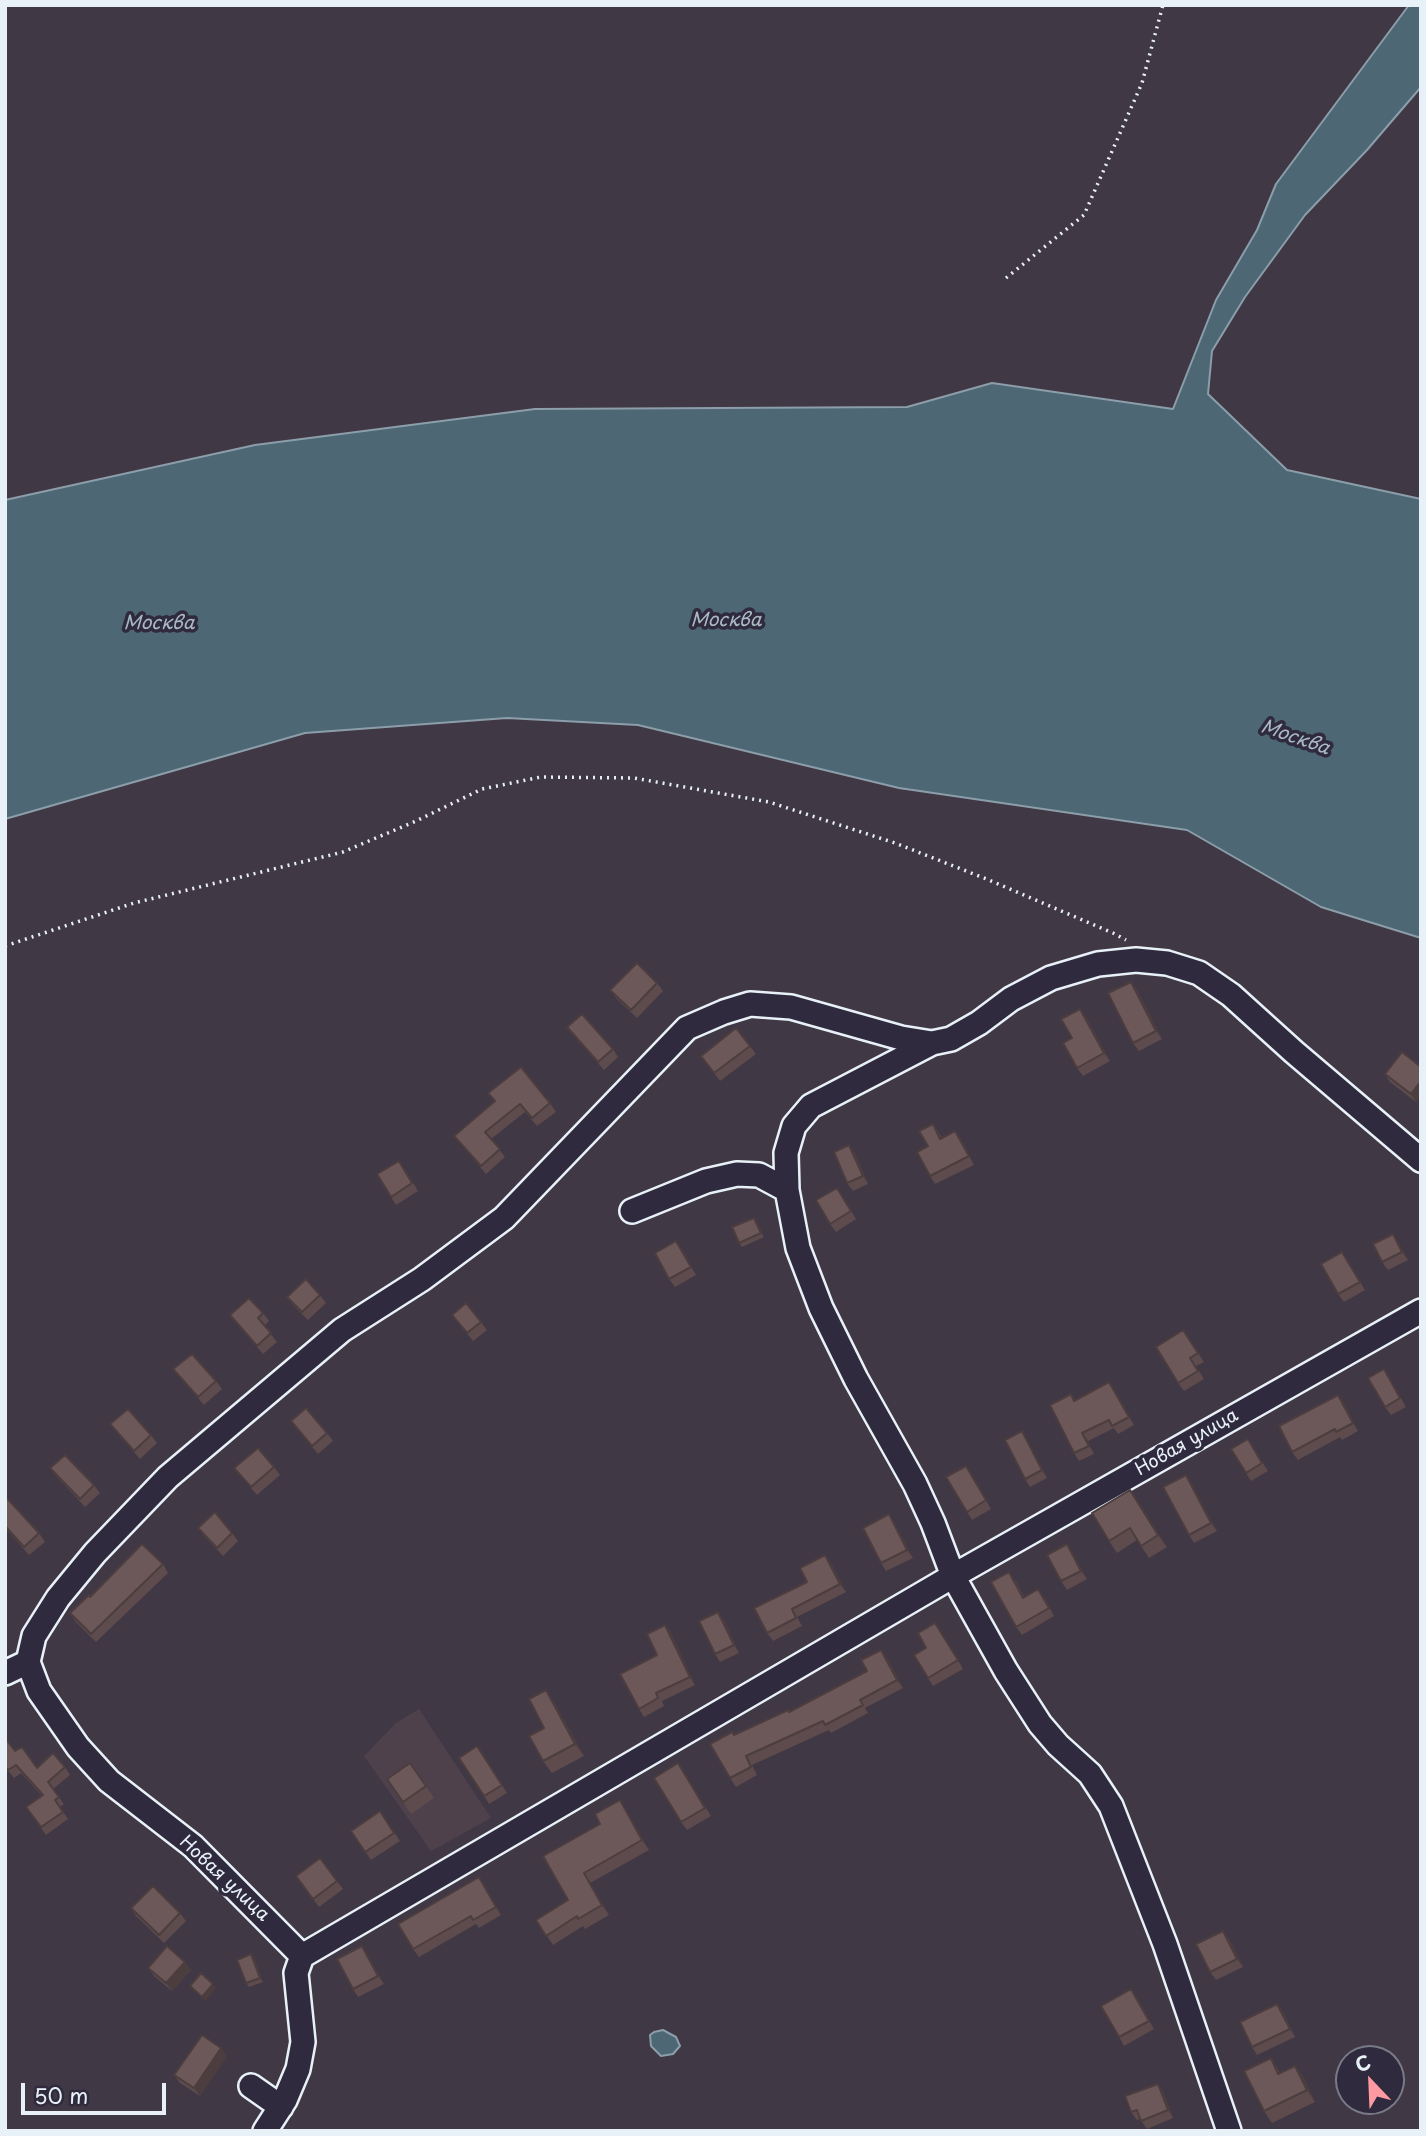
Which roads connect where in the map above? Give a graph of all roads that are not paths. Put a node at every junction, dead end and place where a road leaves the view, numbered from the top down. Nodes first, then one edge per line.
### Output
1 (932, 1043) junction
2 (1421, 1160) edge
3 (786, 1191) junction
4 (632, 1211) dead end
5 (1421, 1311) edge
6 (953, 1576) junction
7 (28, 1662) junction
8 (5, 1673) edge
9 (302, 1956) junction
10 (251, 2086) dead end
11 (281, 2107) junction
12 (265, 2131) edge
13 (1229, 2131) edge

1 - 2 street
1 - 3 street
1 - 7 street
3 - 4 street
3 - 6 street
5 - 6 street, Новая улица
6 - 9 street, Новая улица
6 - 13 street
7 - 8 street
7 - 9 street, Новая улица
9 - 11 street
10 - 11 street
11 - 12 street

